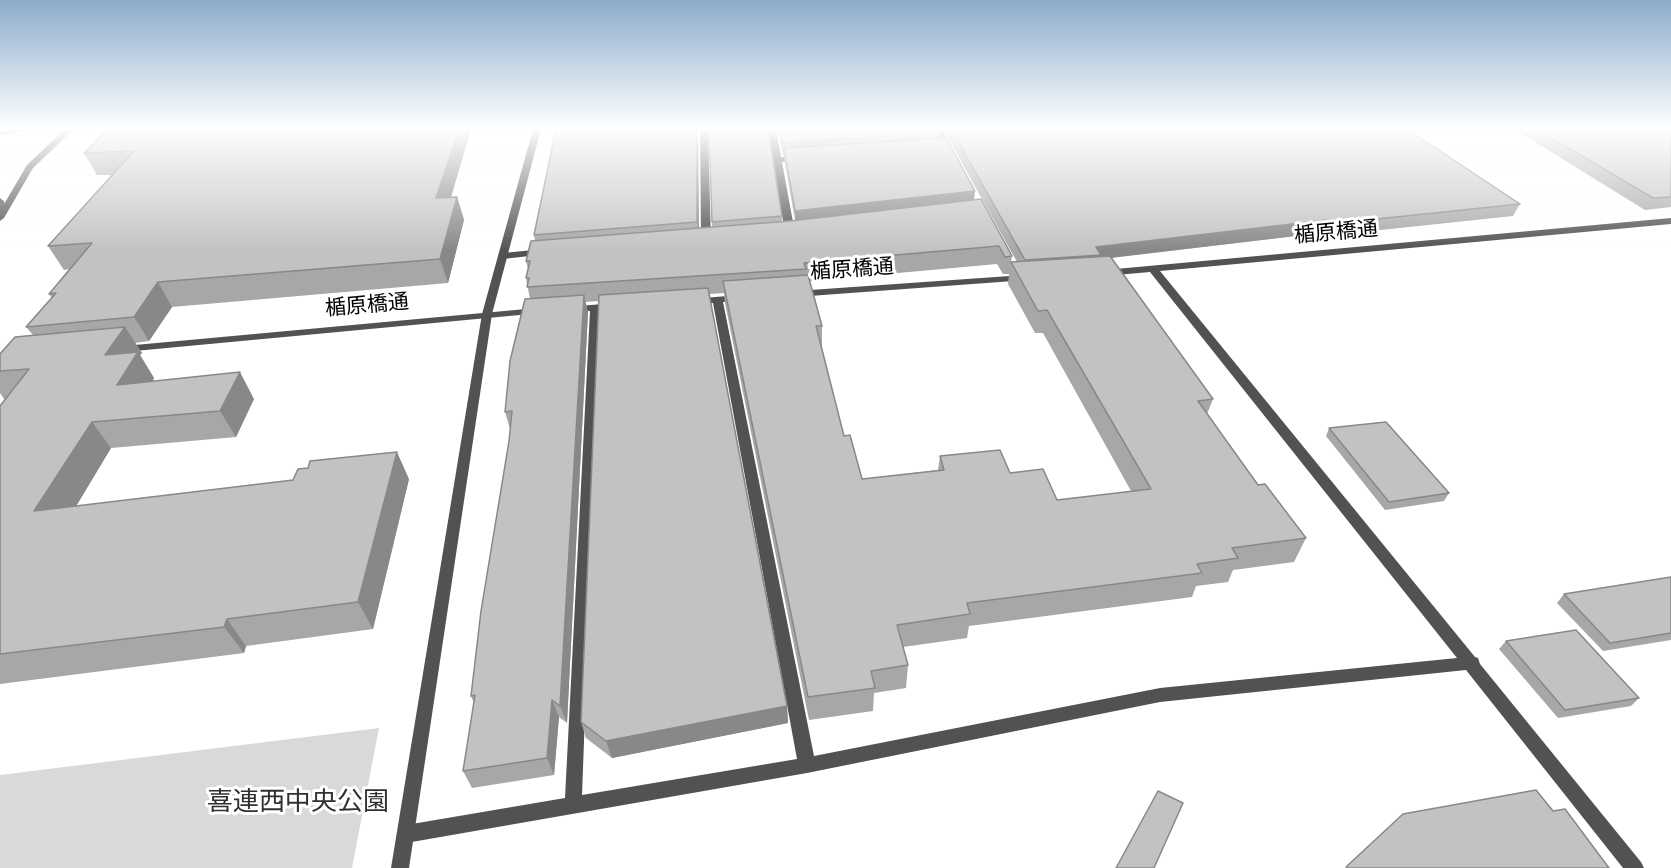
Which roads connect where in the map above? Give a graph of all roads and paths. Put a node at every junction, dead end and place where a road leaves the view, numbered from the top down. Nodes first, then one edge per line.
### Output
1 (28, 170) edge
2 (526, 170) edge
3 (705, 170) edge
4 (779, 170) edge
5 (0, 201) edge
6 (1, 215) edge
7 (1671, 221) edge
8 (801, 232) edge
9 (790, 233) junction
10 (778, 234) edge
11 (718, 238) edge
12 (694, 240) edge
13 (706, 240) junction
14 (551, 252) edge
15 (503, 256) junction
16 (1153, 269) junction
17 (1097, 273) edge
18 (1021, 275) edge
19 (786, 294) edge
20 (752, 297) edge
21 (717, 299) junction
22 (683, 301) edge
23 (628, 305) edge
24 (595, 307) junction
25 (547, 310) edge
26 (559, 310) edge
27 (487, 315) junction
28 (107, 351) edge
29 (1473, 663) junction
30 (807, 765) junction
31 (573, 806) junction
32 (406, 834) junction
33 (400, 868) edge
34 (1635, 868) edge

1 - 6 street
2 - 15 street
3 - 13 street
4 - 9 street
5 - 6 street
7 - 16 street, 楯原橋通
8 - 9 street
9 - 10 street
11 - 13 street
12 - 13 street
14 - 15 street
15 - 27 street
16 - 17 street, 楯原橋通
16 - 29 street
18 - 19 street, 楯原橋通
20 - 21 street
21 - 22 street
21 - 30 street
23 - 24 street
24 - 26 street
24 - 31 street
25 - 27 street, 楯原橋通
27 - 28 street, 楯原橋通
27 - 32 street
29 - 30 street
29 - 34 street
30 - 31 street
31 - 32 street
32 - 33 street

